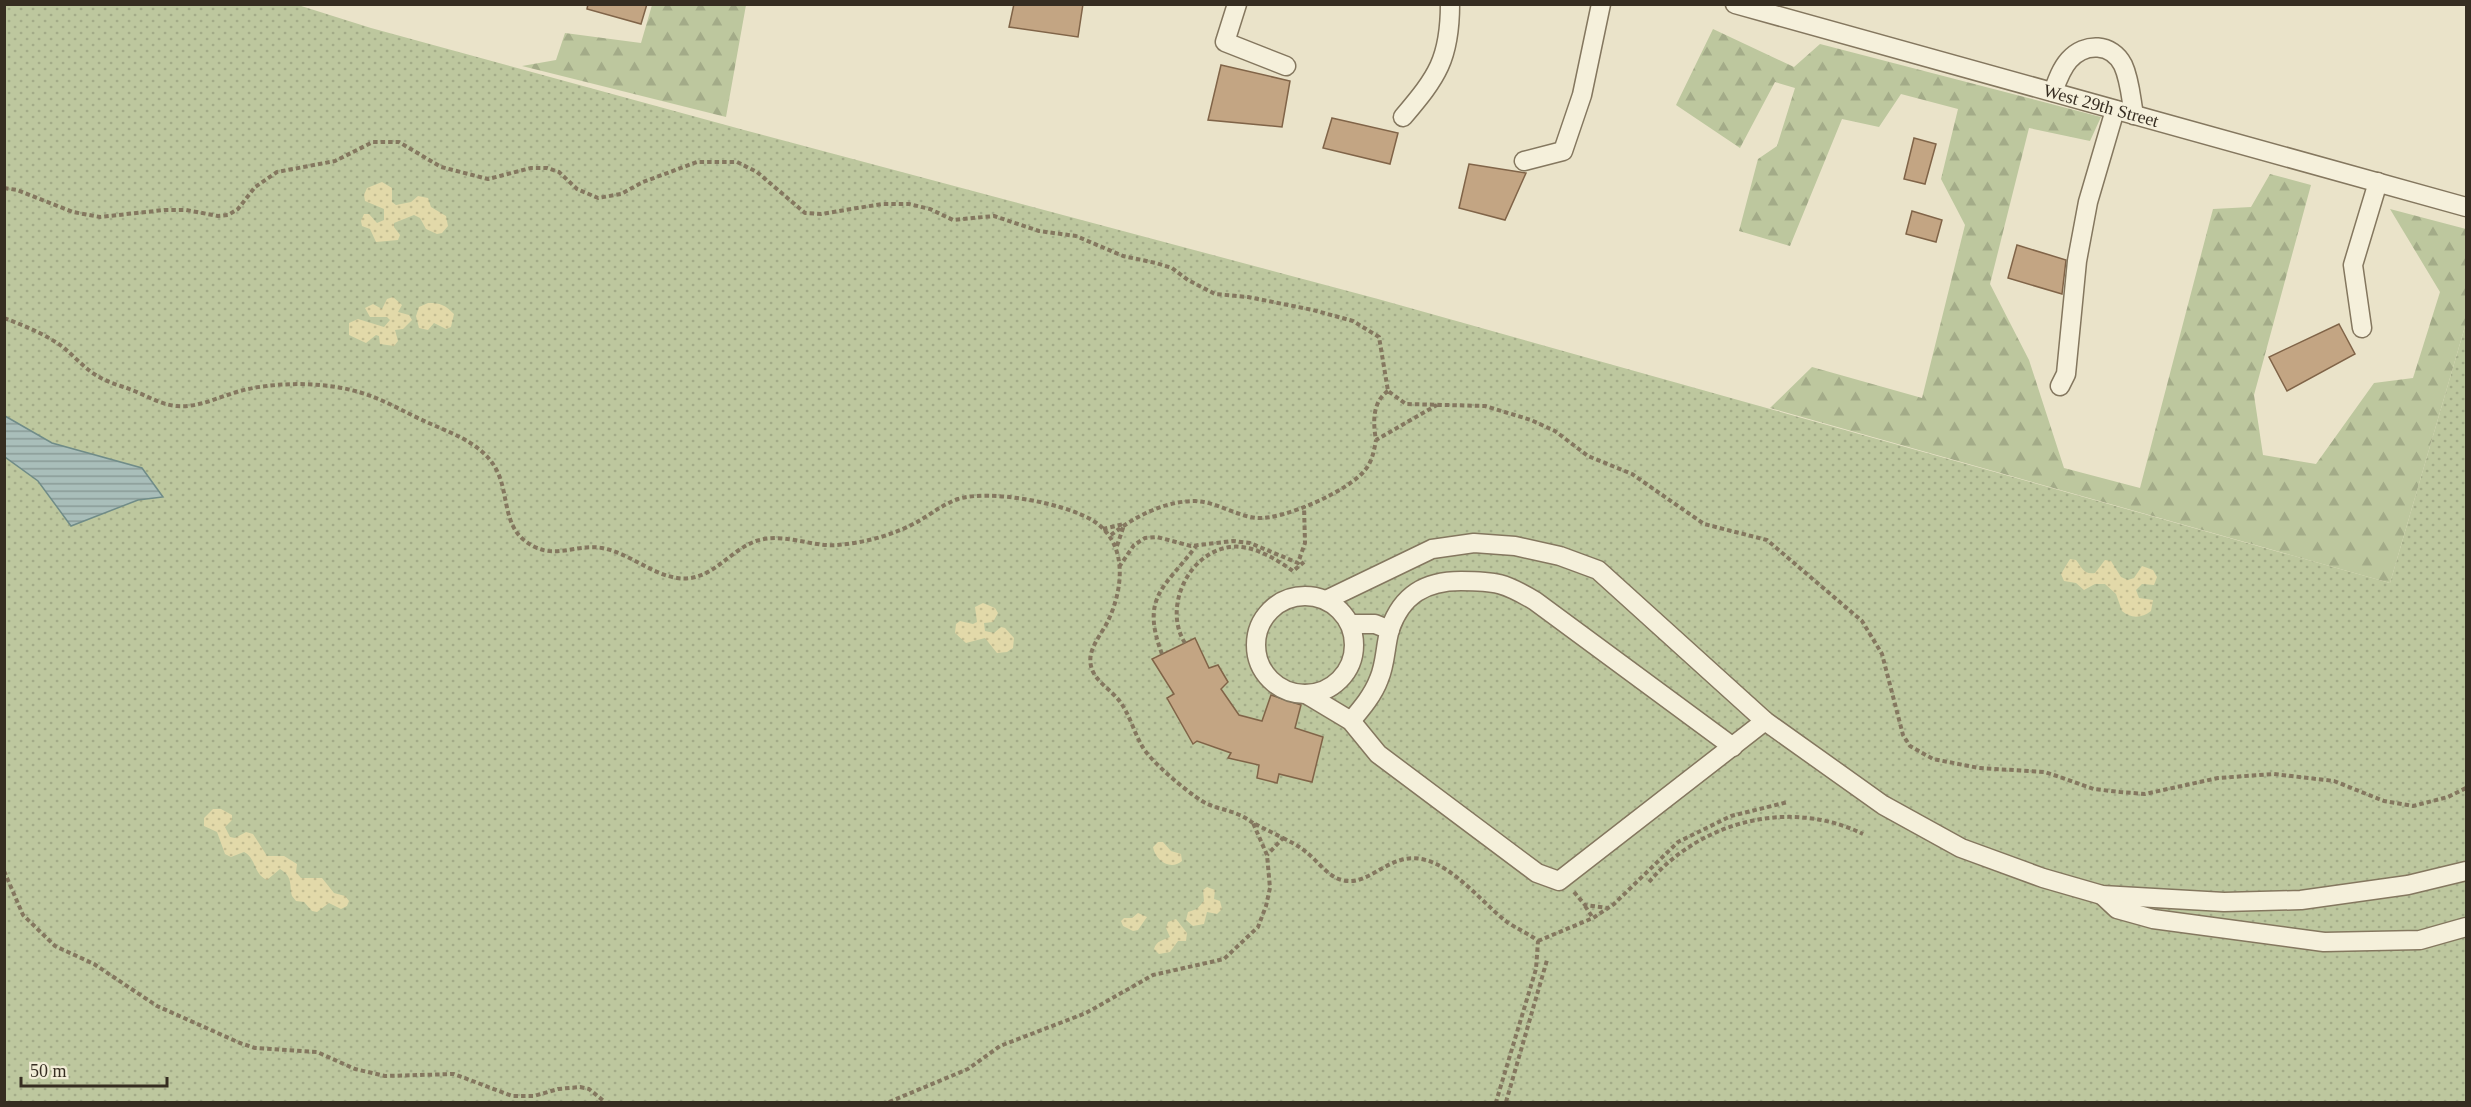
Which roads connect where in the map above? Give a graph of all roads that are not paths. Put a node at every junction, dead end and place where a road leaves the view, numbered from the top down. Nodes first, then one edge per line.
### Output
1 (1237, 4) edge
2 (1450, 4) edge
3 (1601, 4) edge
4 (1735, 4) edge
5 (1286, 66) dead end
6 (2053, 93) junction
7 (2115, 110) junction
8 (2134, 115) junction
9 (1403, 117) dead end
10 (1524, 161) dead end
11 (2378, 183) junction
12 (2466, 207) edge
13 (2362, 328) dead end
14 (2060, 386) dead end
15 (1326, 600) junction
16 (1350, 624) junction
17 (1390, 630) junction
18 (1306, 694) junction
19 (1351, 721) junction
20 (1766, 721) junction
21 (1732, 747) junction
22 (2466, 871) edge
23 (2102, 895) junction
24 (2466, 927) edge

1 - 5 street
2 - 9 street
3 - 10 street
4 - 6 street, West 29th Street
6 - 7 street, West 29th Street
6 - 8 street
7 - 8 street, West 29th Street
7 - 14 street
8 - 11 street, West 29th Street
11 - 12 street, West 29th Street
11 - 13 street
15 - 16 street
15 - 18 street
15 - 20 street
16 - 17 street
16 - 18 street
17 - 19 street
17 - 21 street
18 - 19 street
19 - 21 street
20 - 21 street
20 - 23 street
22 - 23 street
23 - 24 street

